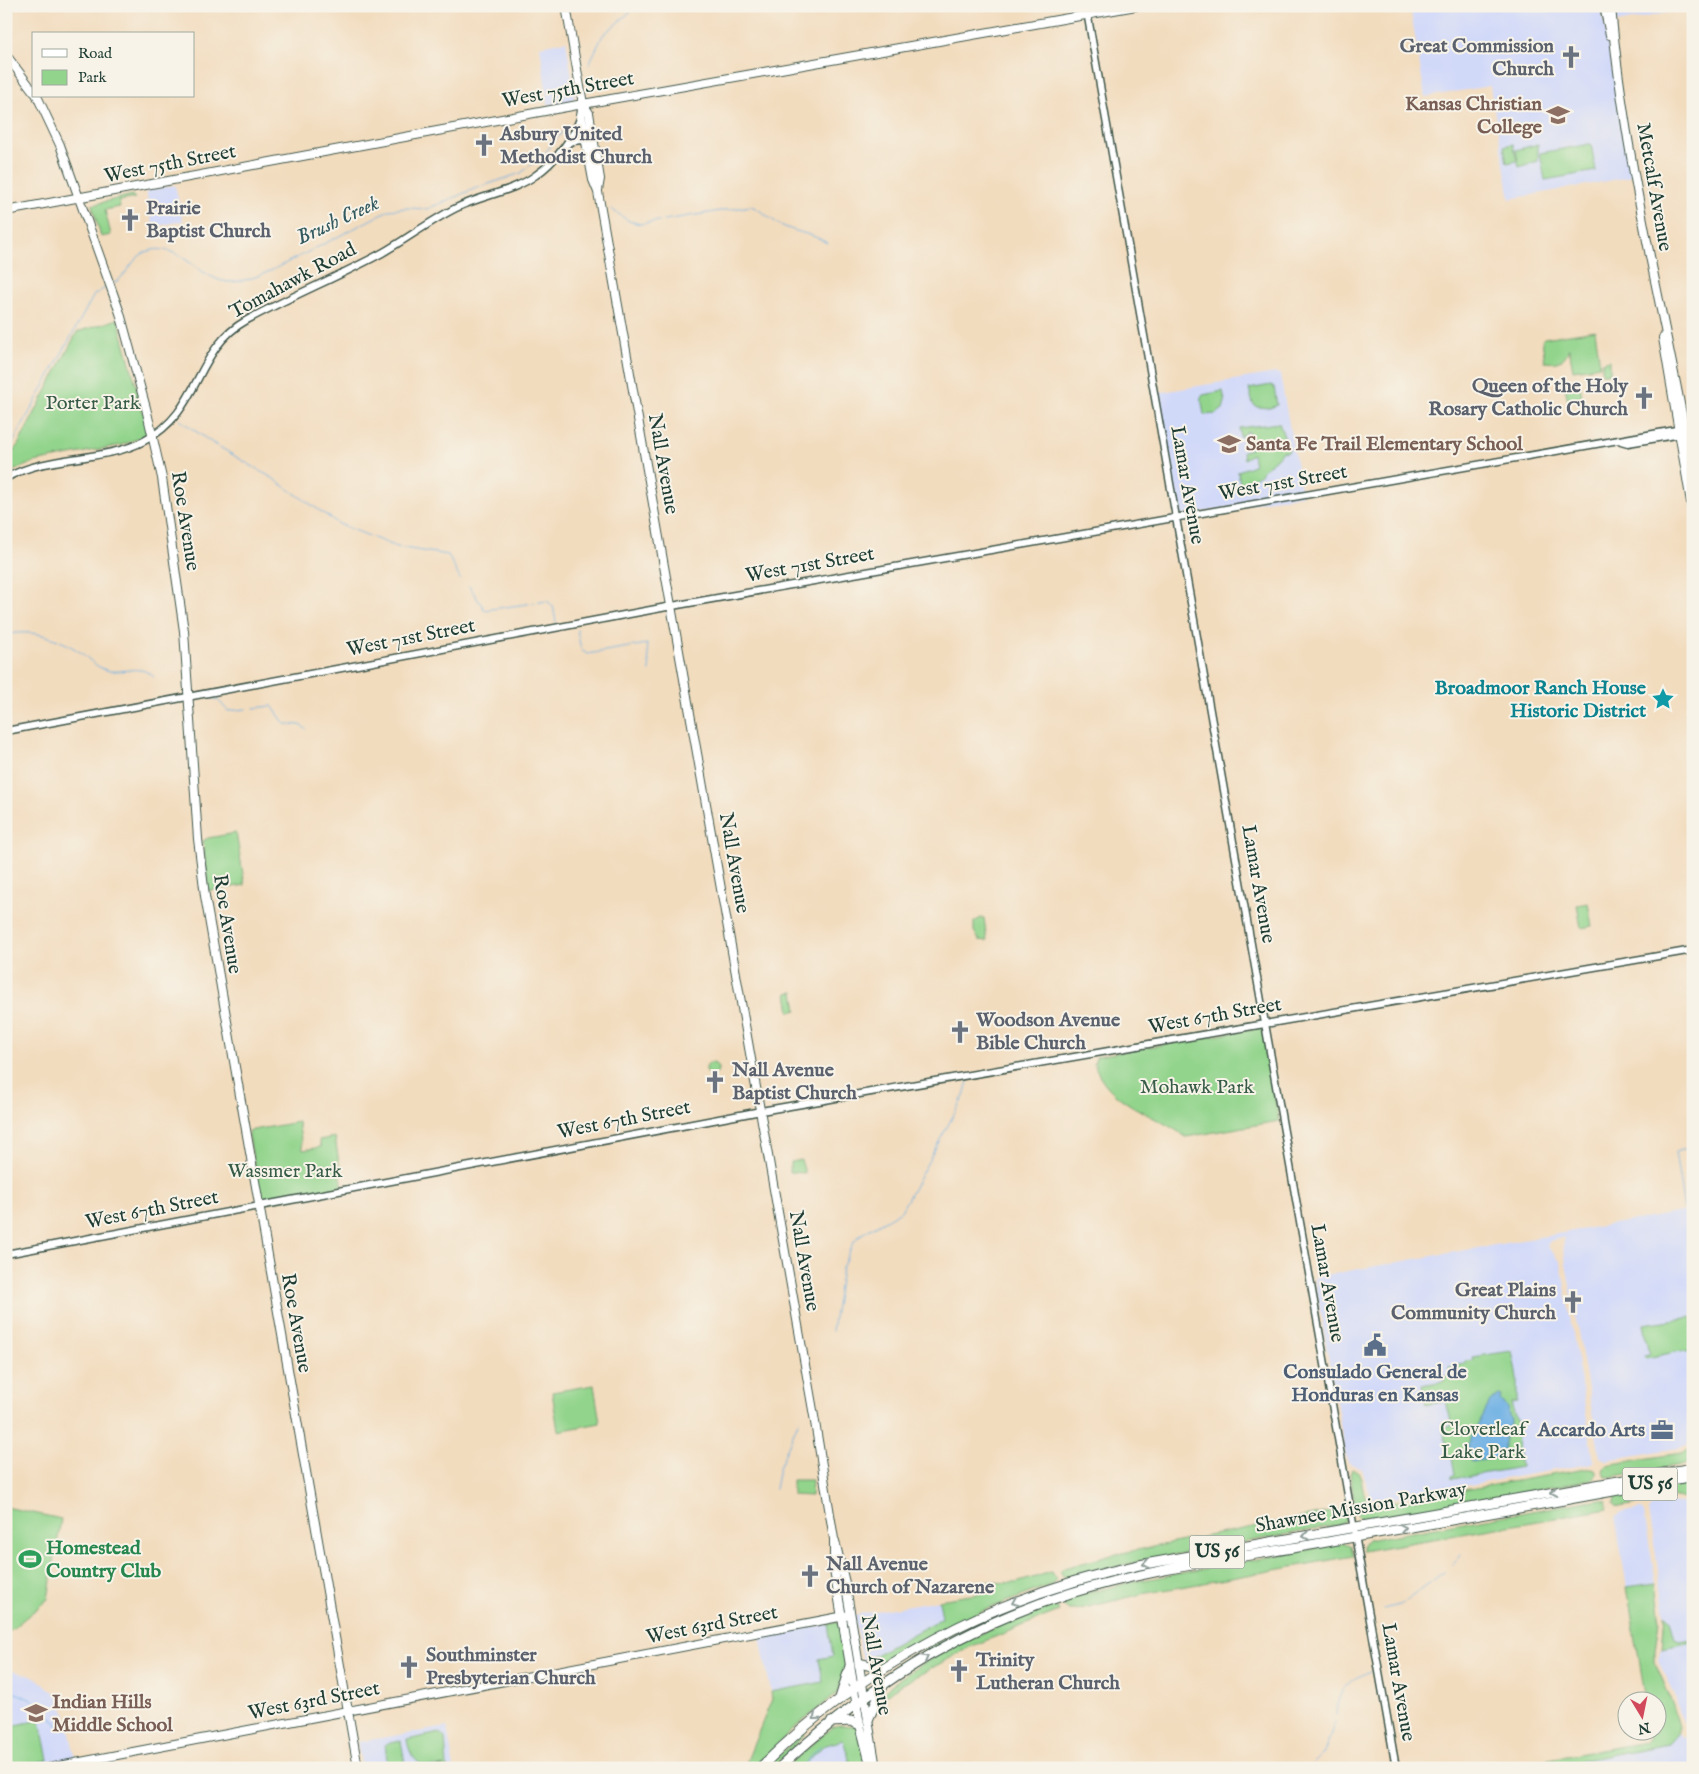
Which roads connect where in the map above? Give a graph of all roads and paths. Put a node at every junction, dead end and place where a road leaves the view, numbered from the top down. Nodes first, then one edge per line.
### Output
1 (566, 6) edge
2 (1136, 6) edge
3 (1604, 6) edge
4 (1611, 6) edge
5 (1087, 10) edge
6 (6, 55) edge
7 (1616, 59) junction
8 (32, 89) edge
9 (38, 98) edge
10 (582, 104) junction
11 (581, 114) junction
12 (587, 144) junction
13 (562, 147) junction
14 (598, 192) junction
15 (80, 198) junction
16 (6, 211) edge
17 (1685, 430) edge
18 (153, 435) junction
19 (1693, 473) edge
20 (6, 478) edge
21 (1693, 514) edge
22 (1177, 518) junction
23 (672, 606) junction
24 (189, 696) junction
25 (6, 731) edge
26 (1693, 950) edge
27 (1266, 1024) junction
28 (761, 1111) junction
29 (258, 1206) junction
30 (6, 1254) edge
31 (1693, 1468) edge
32 (1693, 1476) edge
33 (1618, 1480) junction
34 (1602, 1483) junction
35 (1608, 1492) junction
36 (1592, 1495) junction
37 (1354, 1527) junction
38 (1355, 1537) junction
39 (846, 1616) junction
40 (859, 1662) junction
41 (850, 1666) junction
42 (883, 1669) junction
43 (862, 1682) junction
44 (884, 1684) junction
45 (854, 1688) junction
46 (865, 1697) junction
47 (840, 1698) junction
48 (857, 1703) junction
49 (348, 1710) junction
50 (831, 1722) junction
51 (864, 1722) junction
52 (49, 1768) edge
53 (358, 1768) edge
54 (760, 1768) edge
55 (779, 1768) edge
56 (870, 1768) edge
57 (876, 1768) edge
58 (1396, 1768) edge

1 - 10 main road, Nall Avenue
2 - 5 main road, West 75th Street
3 - 7 main road, Metcalf Avenue
4 - 7 main road, Metcalf Avenue
5 - 10 main road, West 75th Street
5 - 22 street, Lamar Avenue
6 - 8 main road
7 - 17 main road, Metcalf Avenue
9 - 15 main road, Roe Avenue
10 - 11 main road, Nall Avenue
10 - 14 main road, Nall Avenue
10 - 15 main road, West 75th Street
11 - 12 main road, Nall Avenue
11 - 13 street, Tomahawk Road
12 - 13 street
12 - 14 main road, Nall Avenue
13 - 18 street, Tomahawk Road
14 - 23 main road, Nall Avenue
15 - 16 main road, West 75th Street
15 - 18 main road, Roe Avenue
17 - 19 main road, Metcalf Avenue
17 - 21 main road, Metcalf Avenue
17 - 22 street, West 71st Street
18 - 20 street, Tomahawk Road
18 - 24 main road, Roe Avenue
22 - 23 street, West 71st Street
22 - 27 street, Lamar Avenue
23 - 24 street, West 71st Street
23 - 28 main road, Nall Avenue
24 - 25 street, West 71st Street
24 - 29 main road, Roe Avenue
26 - 27 street, West 67th Street
27 - 28 street, West 67th Street
27 - 37 street, Lamar Avenue
28 - 29 street, West 67th Street
28 - 39 main road, Nall Avenue
29 - 30 street, West 67th Street
29 - 49 main road, Roe Avenue
31 - 33 highway, Shawnee Mission Parkway / US 56
32 - 35 highway, Shawnee Mission Parkway / US 56
33 - 34 highway, Shawnee Mission Parkway / US 56
33 - 35 highway
34 - 36 highway
34 -> 37 highway, Shawnee Mission Parkway / US 56
35 - 36 highway, Shawnee Mission Parkway / US 56
38 -> 36 highway, Shawnee Mission Parkway / US 56
37 - 38 street, Lamar Avenue
37 -> 42 highway, Shawnee Mission Parkway / US 56
44 -> 38 highway, Shawnee Mission Parkway / US 56
38 - 58 street, Lamar Avenue
39 - 40 main road, Nall Avenue
39 - 41 main road, Nall Avenue
39 - 49 main road, West 63rd Street
40 - 42 highway
40 - 43 main road, Nall Avenue
41 - 45 main road, Nall Avenue
41 - 47 highway
42 - 43 highway, Shawnee Mission Parkway / US 56
43 - 45 highway, Shawnee Mission Parkway / US 56
43 - 46 main road, Nall Avenue
44 - 46 highway, Shawnee Mission Parkway / US 56
44 - 51 highway
45 - 47 highway, Shawnee Mission Parkway / US 56
45 - 48 main road, Nall Avenue
46 - 48 highway, Shawnee Mission Parkway / US 56
46 - 51 main road, Nall Avenue
47 -> 54 highway, Shawnee Mission Parkway / US 56
48 - 50 highway, Shawnee Mission Parkway / US 56
48 - 51 main road, Nall Avenue
49 - 52 main road, West 63rd Street
49 - 53 main road, Roe Avenue
50 - 51 highway
50 - 55 highway, Shawnee Mission Parkway / US 56
51 - 56 main road, Nall Avenue
51 - 57 main road, Nall Avenue

